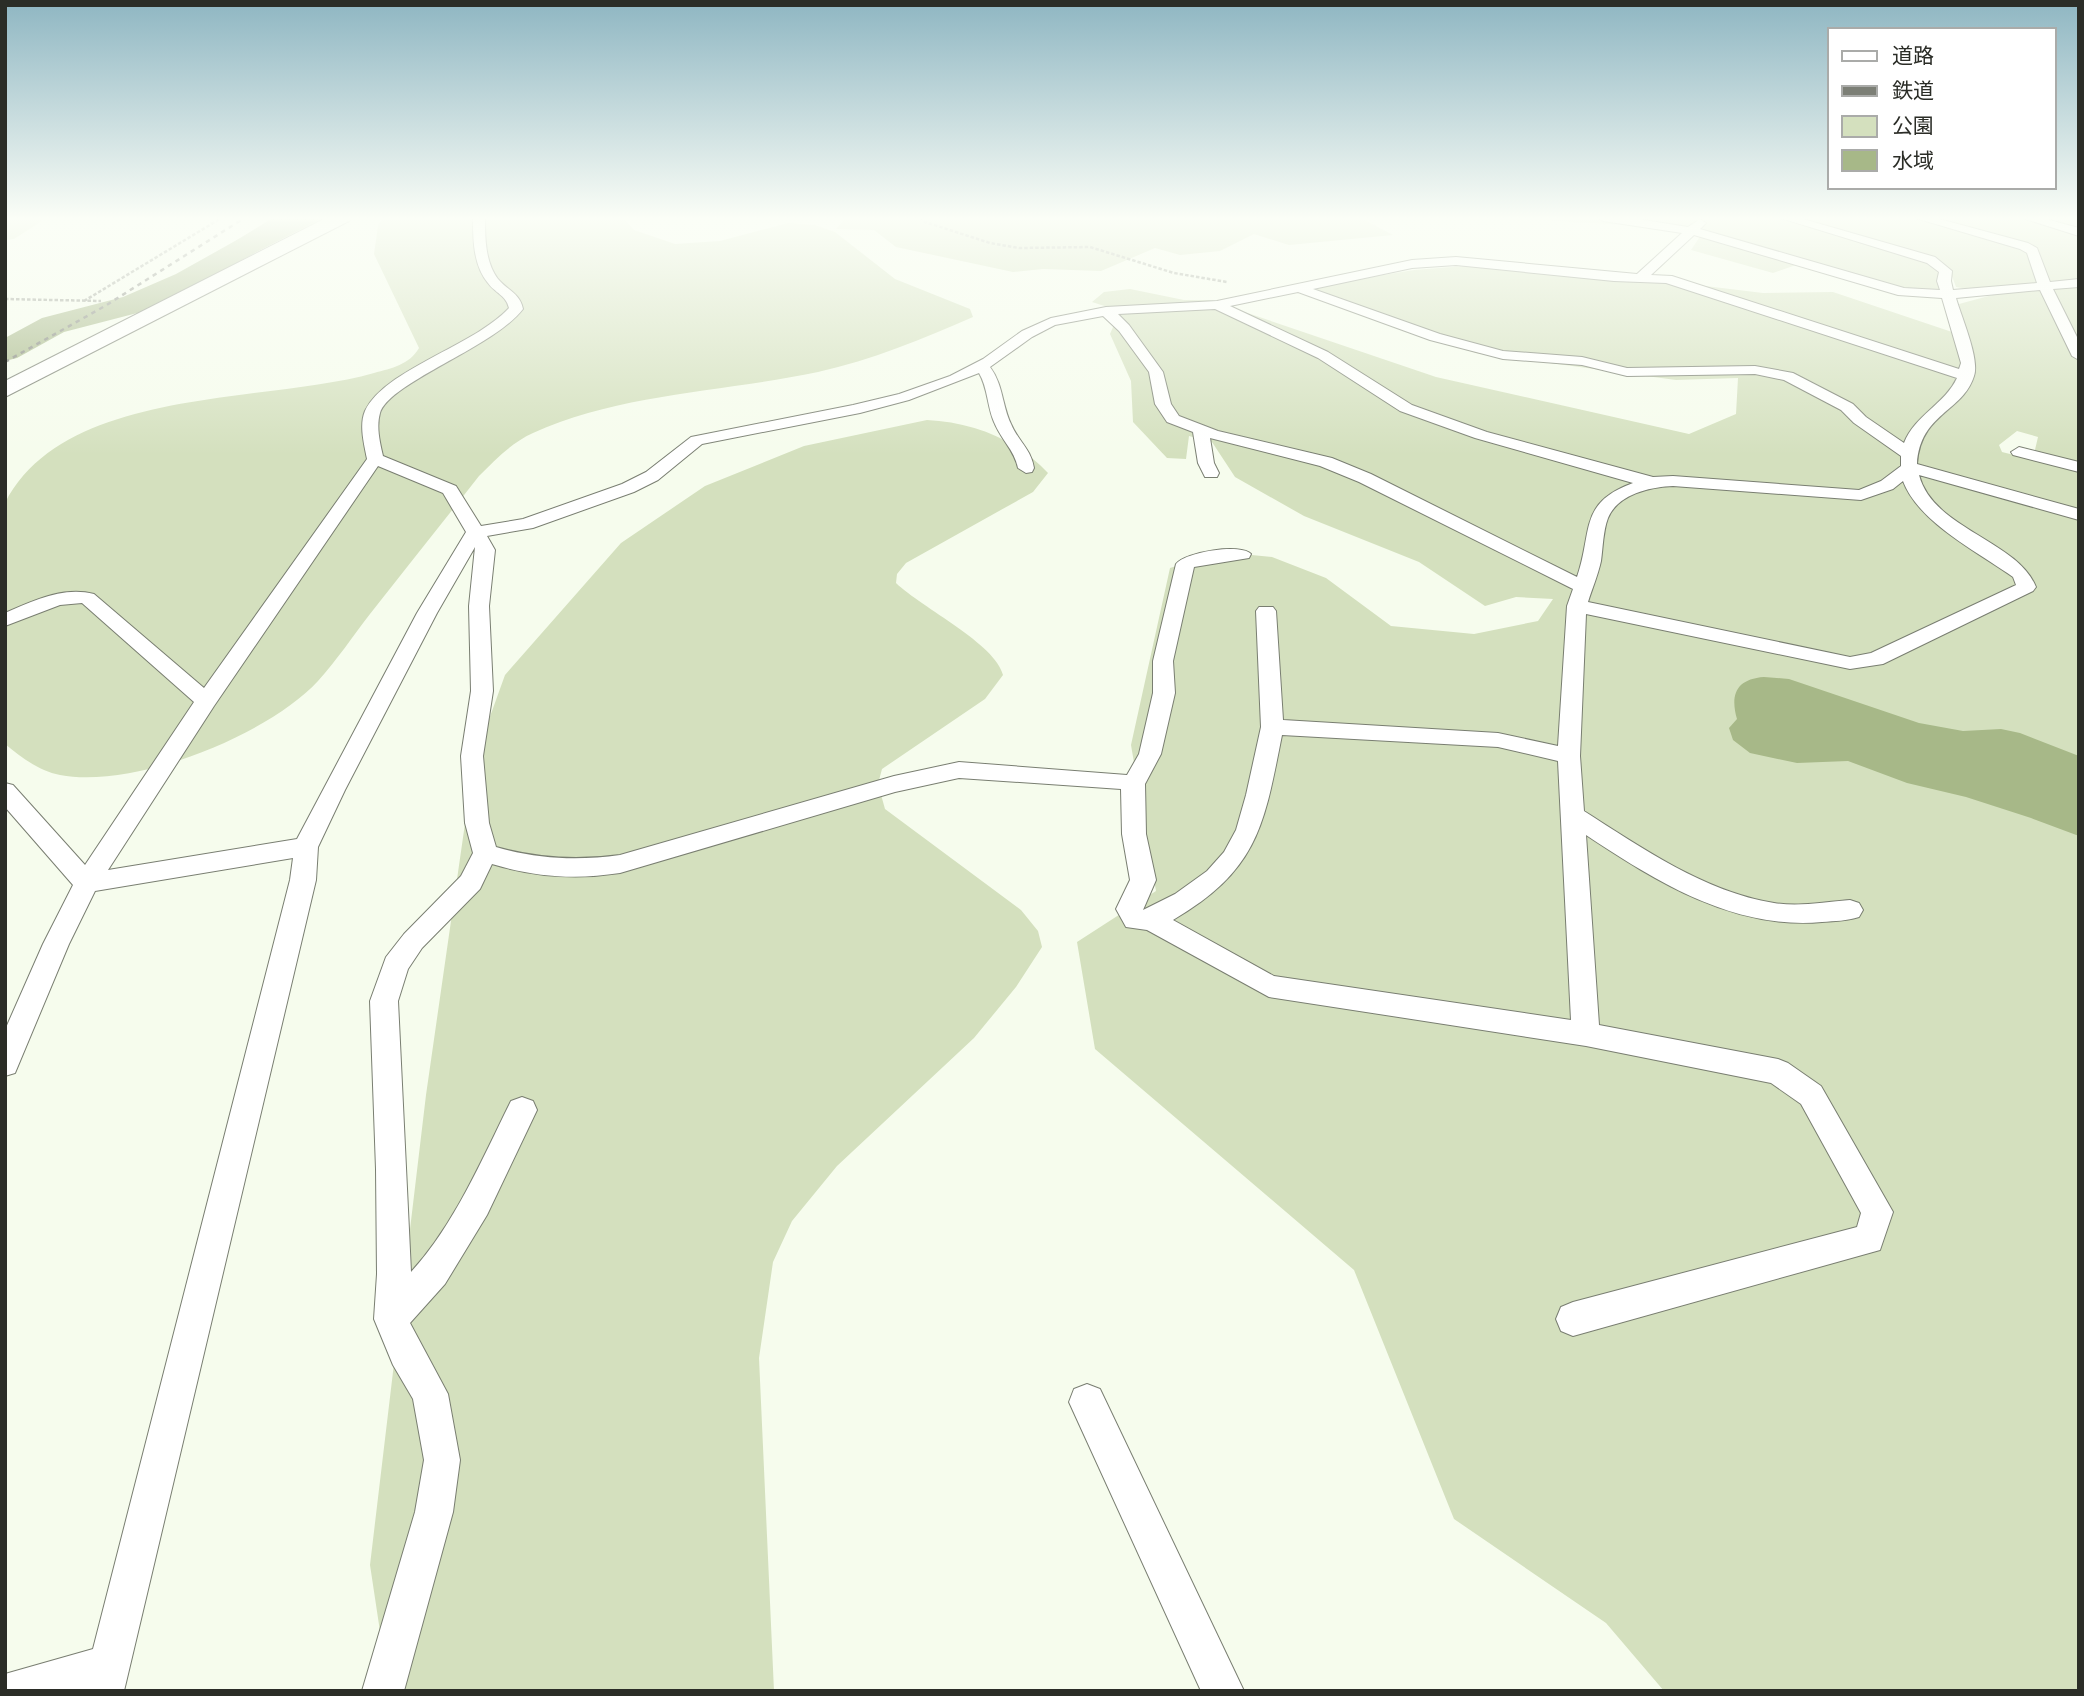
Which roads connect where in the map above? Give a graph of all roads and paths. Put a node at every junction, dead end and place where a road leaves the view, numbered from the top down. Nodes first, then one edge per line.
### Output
1 (92, 296) edge
2 (188, 296) edge
3 (512, 296) edge
4 (1248, 296) edge
5 (1321, 296) edge
6 (1722, 296) edge
7 (1951, 296) edge
8 (2050, 296) edge
9 (1244, 297) joint
10 (5, 299) edge
11 (84, 301) junction
12 (101, 301) dead end
13 (1217, 305) junction
14 (1106, 311) junction
15 (2079, 356) edge
16 (981, 366) junction
17 (1966, 376) junction
18 (5, 390) edge
19 (1200, 430) junction
20 (2019, 452) dead end
21 (375, 459) junction
22 (1910, 460) junction
23 (2079, 467) edge
24 (1026, 468) dead end
25 (1211, 473) dead end
26 (1653, 482) junction
27 (2079, 515) edge
28 (474, 533) junction
29 (1242, 554) dead end
30 (1580, 596) junction
31 (1266, 611) dead end
32 (5, 620) edge
33 (206, 701) junction
34 (1272, 727) junction
35 (1569, 756) junction
36 (1133, 784) junction
37 (5, 791) edge
38 (1574, 816) junction
39 (306, 847) junction
40 (485, 853) junction
41 (86, 883) junction
42 (1850, 910) dead end
43 (1151, 920) junction
44 (1586, 1034) junction
45 (5, 1064) edge
46 (522, 1110) dead end
47 (391, 1319) junction
48 (1573, 1319) dead end
49 (1087, 1402) dead end
50 (106, 1678) edge
51 (15, 1691) edge
52 (383, 1691) edge
53 (1223, 1691) edge

1 - 11 path
2 - 18 highway
3 - 21 street
4 - 9 street
5 - 22 street
6 - 17 street
7 - 17 street
8 - 15 street
9 - 13 street
10 - 11 path
11 - 12 path
13 - 14 street
13 - 26 street
14 - 16 street
14 - 19 street
16 - 24 street
16 - 28 street
17 - 22 street
19 - 25 street
19 - 30 street
20 - 23 street
21 - 28 street
21 - 33 street
22 - 26 street
22 - 27 street
22 - 30 street
26 - 30 street
28 - 39 street
28 - 40 street
29 - 36 street
30 - 35 street
31 - 34 street
32 - 33 street
33 - 41 street
34 - 35 street
34 - 43 street
35 - 38 street
36 - 40 street
36 - 43 street
37 - 41 street
38 - 42 street
38 - 44 street
39 - 41 street
39 - 50 street
40 - 47 street
41 - 45 street
43 - 44 street
44 - 48 street
46 - 47 street
47 - 52 street
49 - 53 street
50 - 51 street

